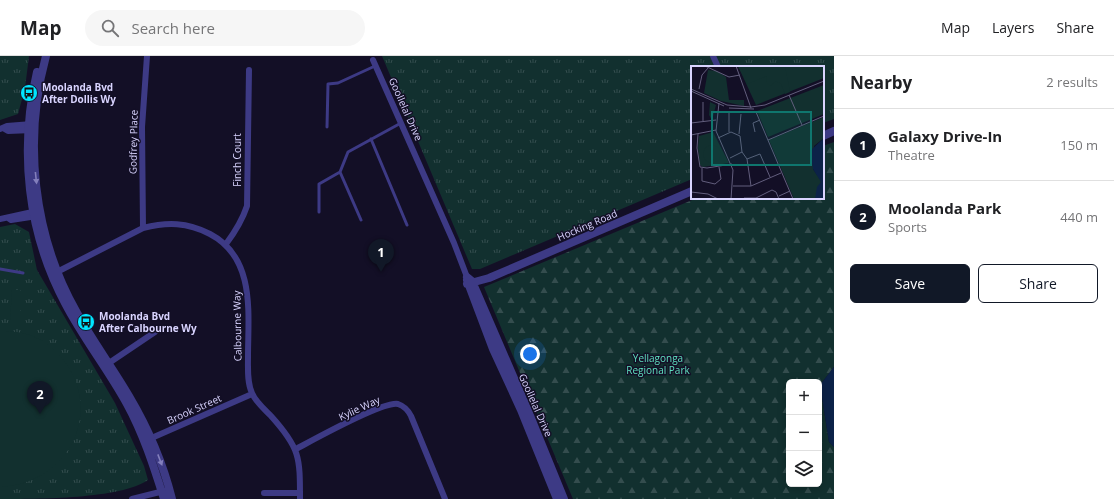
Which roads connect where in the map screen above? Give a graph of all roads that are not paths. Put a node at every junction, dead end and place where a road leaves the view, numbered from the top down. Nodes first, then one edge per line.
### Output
1 (41, 56) edge
2 (46, 56) edge
3 (147, 56) edge
4 (713, 56) edge
5 (375, 63) joint
6 (718, 66) edge
7 (249, 70) dead end
8 (401, 123) junction
9 (31, 127) junction
10 (1, 128) edge
11 (327, 128) dead end
12 (834, 131) edge
13 (824, 136) edge
14 (371, 139) junction
15 (340, 172) junction
16 (691, 191) edge
17 (319, 212) dead end
18 (37, 214) junction
19 (0, 219) edge
20 (361, 220) dead end
21 (407, 225) dead end
22 (142, 228) junction
23 (226, 244) junction
24 (0, 269) edge
25 (23, 273) dead end
26 (54, 274) junction
27 (470, 284) junction
28 (155, 332) dead end
29 (106, 365) junction
30 (252, 394) junction
31 (148, 440) junction
32 (296, 449) junction
33 (264, 493) dead end
34 (165, 494) edge
35 (300, 496) edge
36 (132, 499) edge
37 (172, 499) edge
38 (445, 499) edge
39 (557, 499) edge
40 (564, 499) edge

1 - 9 street
2 - 9 street
3 - 22 street, Godfrey Place
4 - 6 street
5 - 8 street, Goollelal Drive
5 - 11 lane
7 - 23 street, Finch Court
8 - 14 lane
8 - 27 street, Goollelal Drive
9 - 10 street
9 - 18 street
12 - 13 street
14 - 15 lane
14 - 21 lane
15 - 17 lane
15 - 20 lane
16 - 27 street, Hocking Road
18 - 19 street
18 - 26 street
22 - 23 street, Calbourne Way
22 - 26 street, Calbourne Way
23 - 30 street, Calbourne Way
24 - 25 lane
26 - 29 street
27 - 39 street, Goollelal Drive
27 - 40 street, Goollelal Drive
28 - 29 street
29 - 31 street
30 - 31 street, Brook Street
30 - 32 street
31 - 34 street
32 - 35 street
32 - 38 street, Kylie Way
33 - 35 street
34 - 36 street
34 - 37 street

